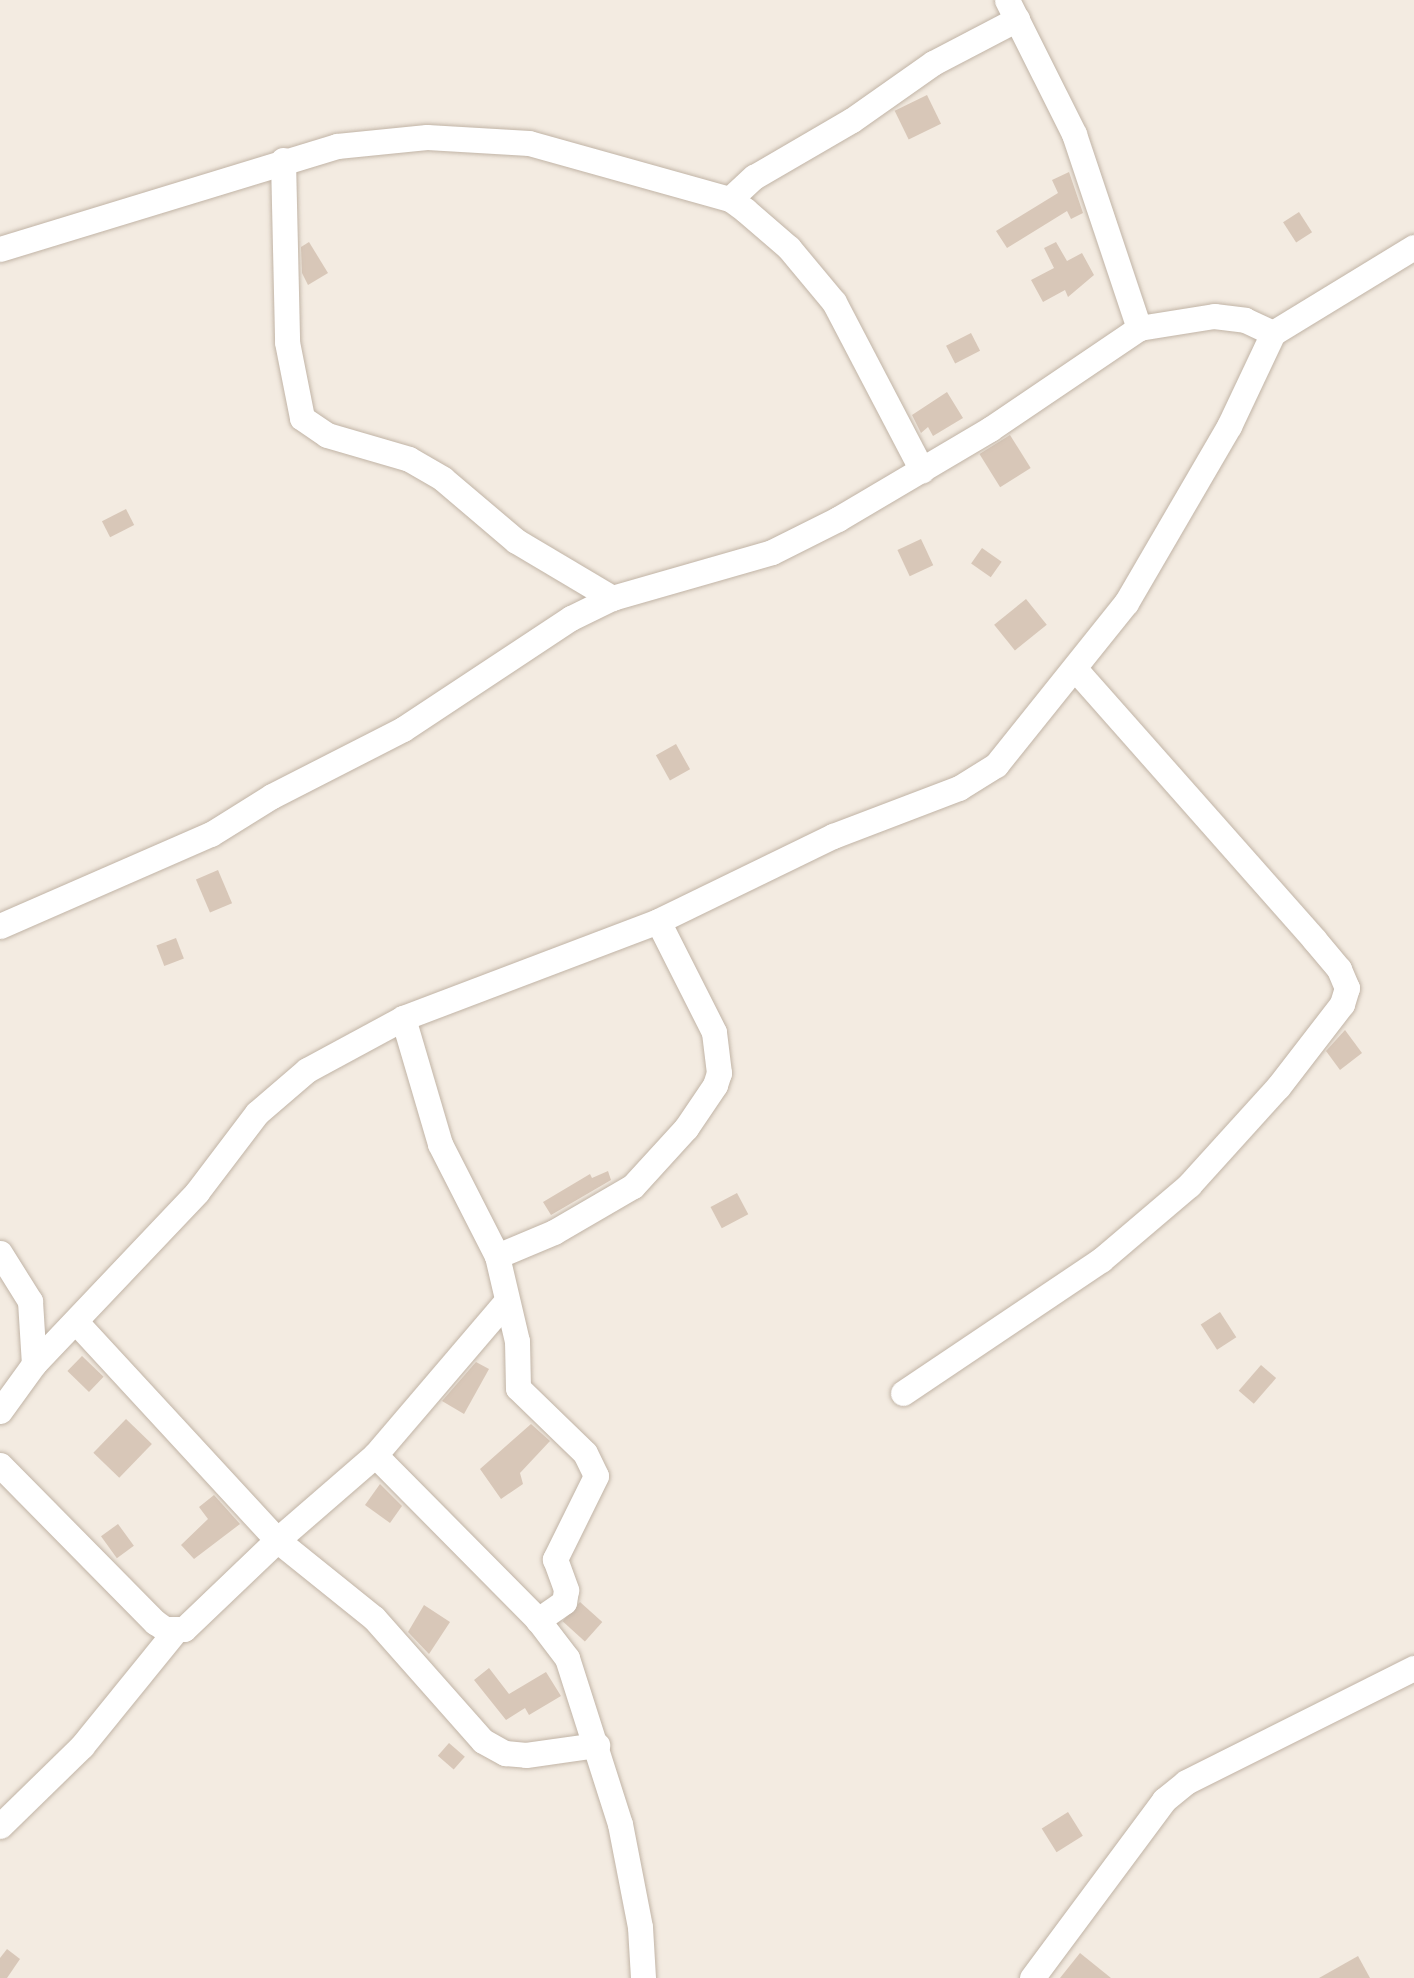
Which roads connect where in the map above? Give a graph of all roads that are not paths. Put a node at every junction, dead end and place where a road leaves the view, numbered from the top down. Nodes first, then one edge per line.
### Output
1 (1012, 10) edge
2 (283, 160) junction
3 (730, 199) junction
4 (1414, 247) edge
5 (0, 249) edge
6 (1139, 328) junction
7 (1272, 333) junction
8 (922, 470) junction
9 (612, 598) junction
10 (1076, 670) junction
11 (658, 922) junction
12 (0, 926) edge
13 (403, 1018) junction
14 (0, 1252) edge
15 (498, 1256) junction
16 (505, 1302) junction
17 (76, 1322) junction
18 (34, 1364) junction
19 (903, 1393) dead end
20 (0, 1411) edge
21 (375, 1455) junction
22 (0, 1464) edge
23 (277, 1540) junction
24 (538, 1620) junction
25 (175, 1631) junction
26 (1414, 1668) edge
27 (597, 1745) junction
28 (0, 1826) edge
29 (643, 1978) edge
30 (1032, 1978) edge

1 - 3 street
1 - 6 street
2 - 3 street
2 - 5 street
2 - 9 street
3 - 8 street
4 - 7 street
6 - 7 street
6 - 8 street
7 - 10 street
8 - 9 street
9 - 12 street
10 - 11 street
10 - 19 street
11 - 13 street
11 - 15 street
13 - 15 street
13 - 17 street
14 - 18 street
15 - 16 street
16 - 21 street
16 - 24 street
17 - 18 street
17 - 23 street
18 - 20 street
21 - 23 street
21 - 24 street
22 - 25 street
23 - 25 street
23 - 27 street
24 - 27 street
25 - 28 street
26 - 30 street
27 - 29 street

